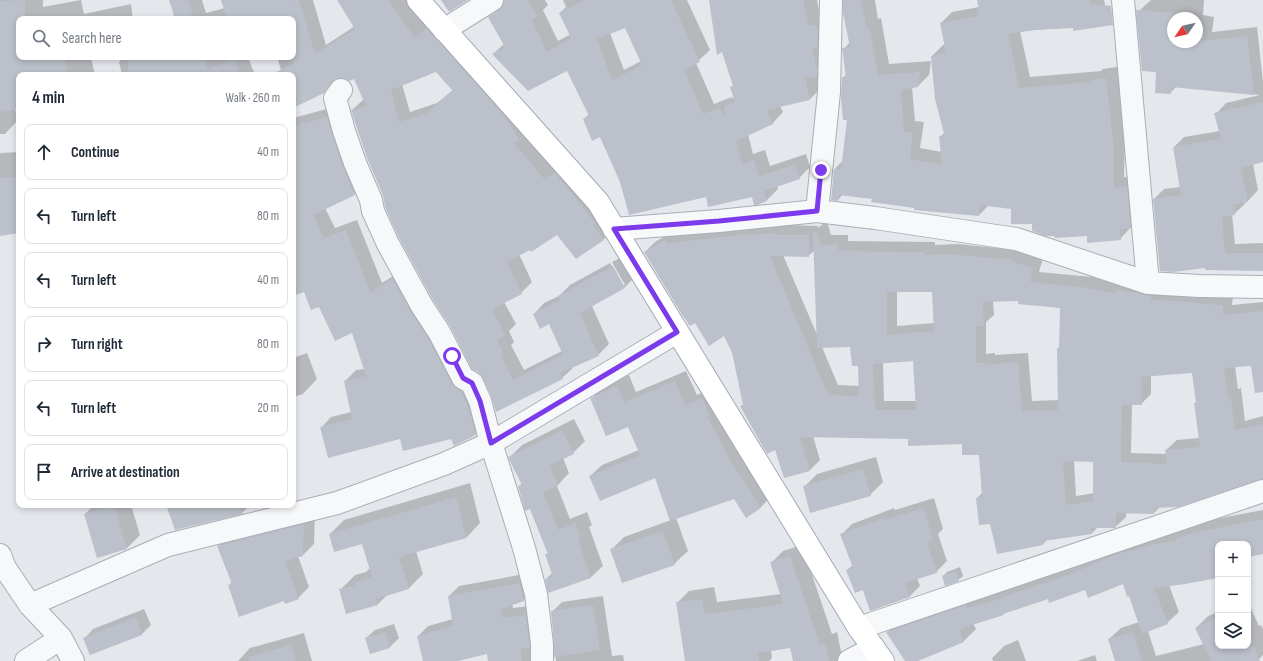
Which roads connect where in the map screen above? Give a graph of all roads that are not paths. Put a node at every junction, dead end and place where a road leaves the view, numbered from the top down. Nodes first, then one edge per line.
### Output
1 (418, 0) edge
2 (492, 0) edge
3 (831, 0) edge
4 (1123, 0) edge
5 (444, 30) junction
6 (341, 90) dead end
7 (817, 211) junction
8 (614, 229) junction
9 (1148, 283) junction
10 (1263, 287) edge
11 (677, 332) junction
12 (491, 443) junction
13 (1263, 491) edge
14 (0, 555) edge
15 (30, 605) junction
16 (859, 628) junction
17 (61, 638) junction
18 (879, 655) edge
19 (26, 661) edge
20 (73, 661) edge
21 (542, 661) edge
22 (849, 661) edge

1 - 5 main road
2 - 5 street
3 - 7 street
4 - 9 street
5 - 8 main road
6 - 12 street
7 - 8 street
7 - 9 street
8 - 11 main road
9 - 10 street
11 - 12 street
11 - 16 main road
12 - 15 street
12 - 21 street
13 - 16 street
14 - 15 street
15 - 17 street
16 - 18 main road
17 - 19 street
17 - 20 street
18 - 22 street

